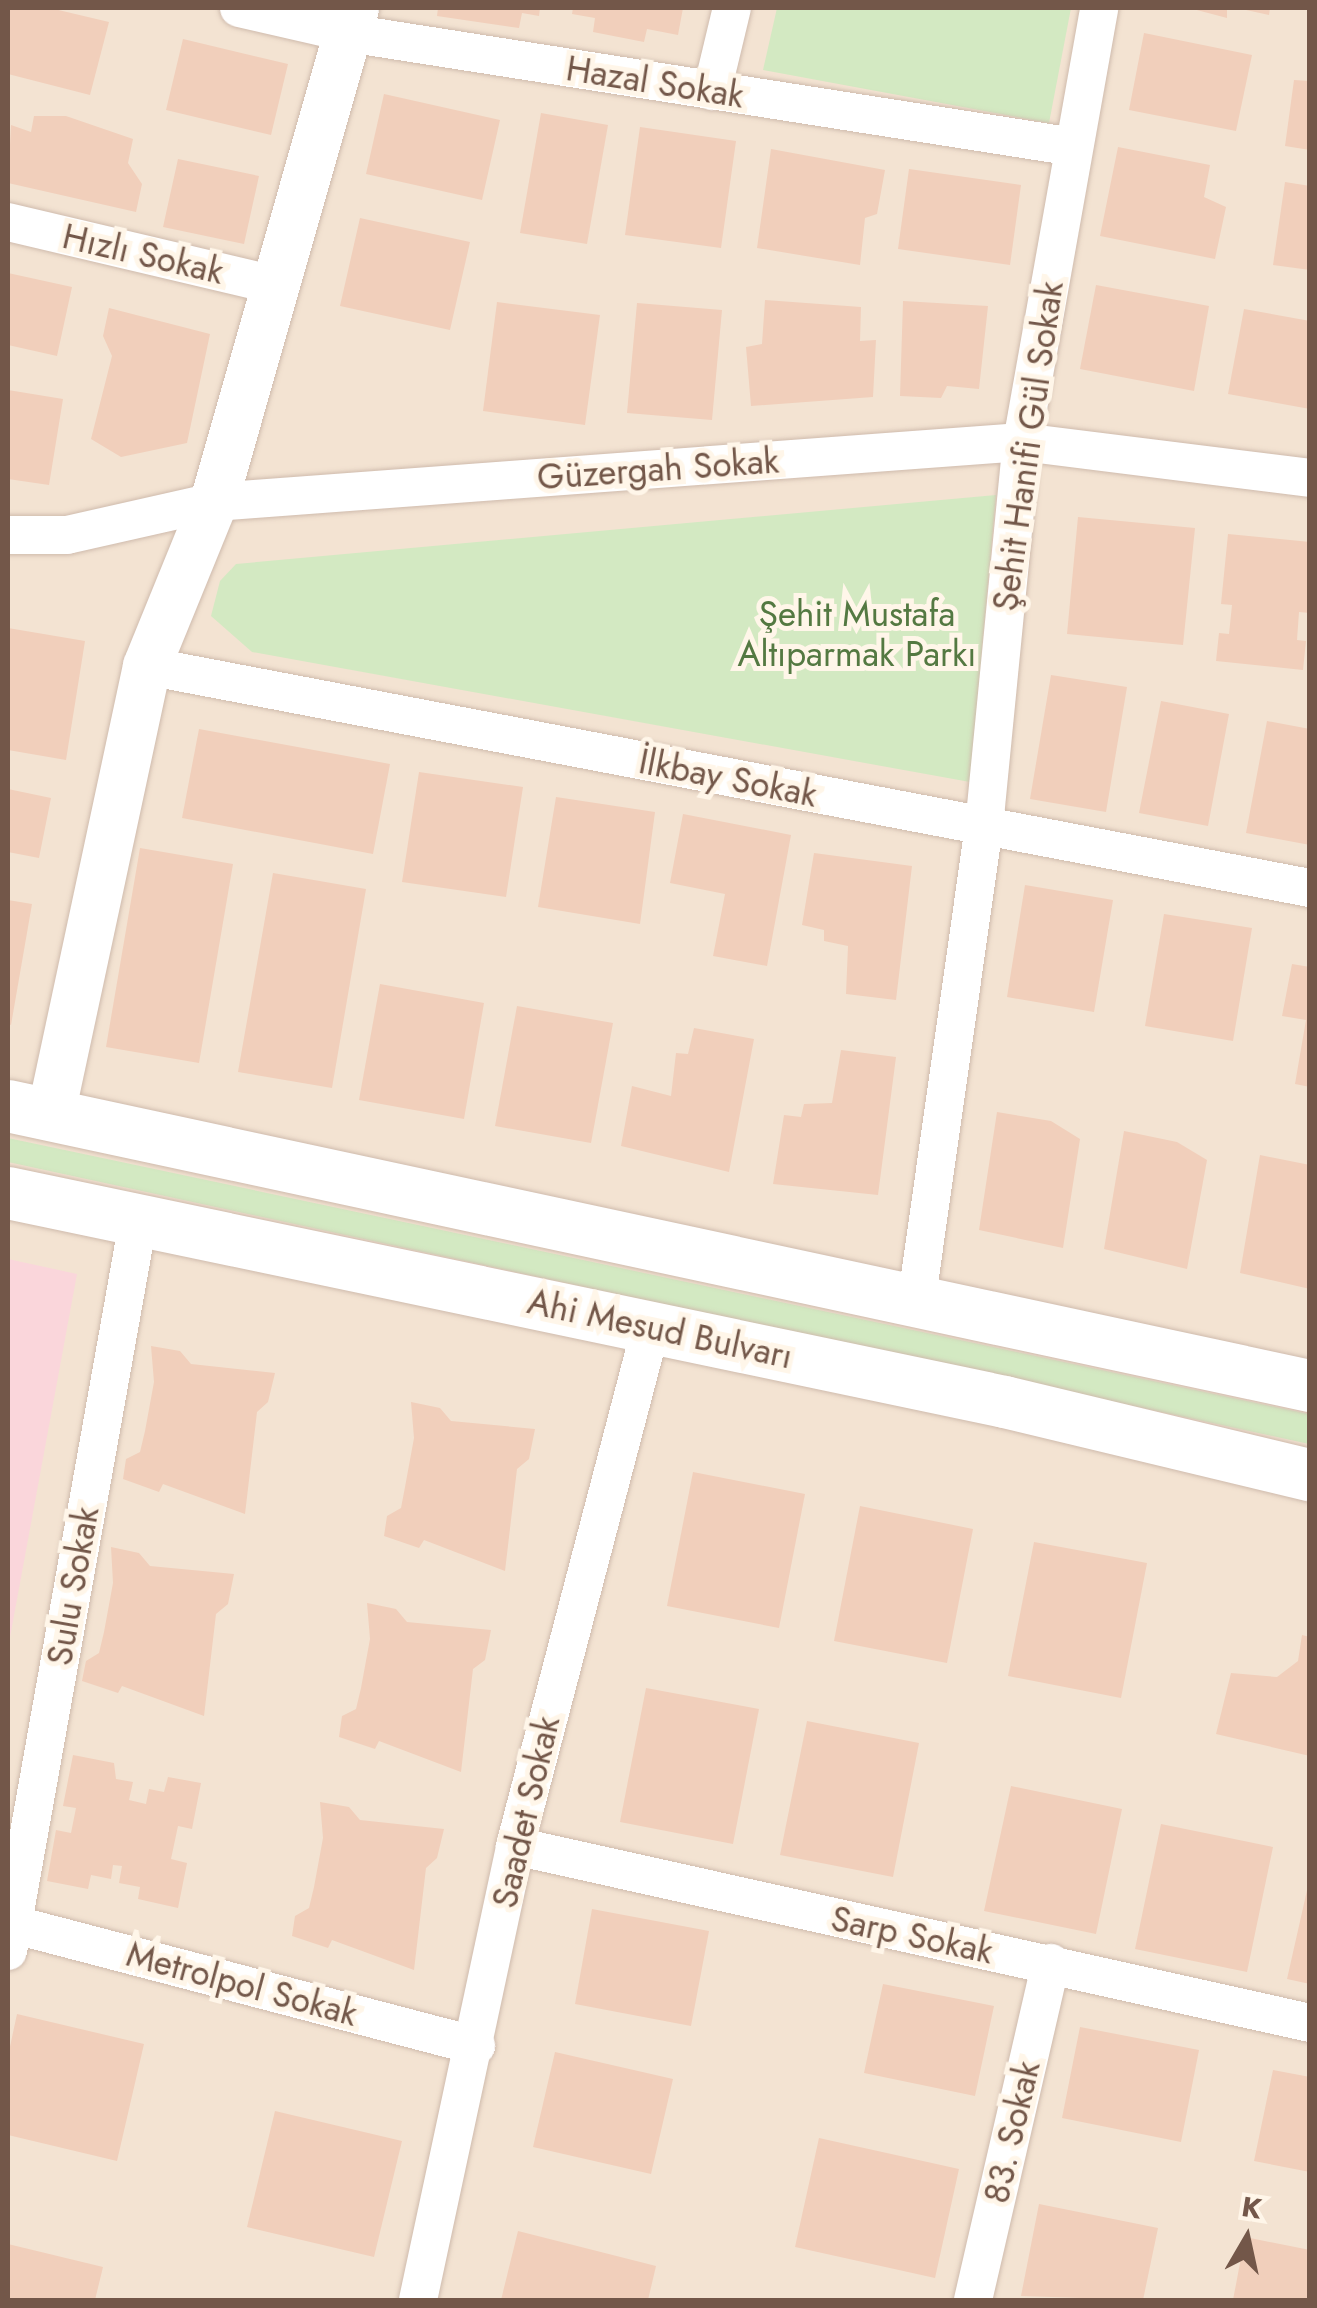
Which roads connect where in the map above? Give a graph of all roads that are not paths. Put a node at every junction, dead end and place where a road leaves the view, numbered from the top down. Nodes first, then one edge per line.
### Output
1 (239, 8) edge
2 (732, 8) edge
3 (1099, 8) edge
4 (352, 20) edge
5 (712, 91) junction
6 (1074, 146) junction
7 (8, 222) edge
8 (278, 286) junction
9 (1022, 442) junction
10 (1310, 478) edge
11 (214, 502) junction
12 (8, 535) edge
13 (147, 666) junction
14 (984, 827) junction
15 (1310, 888) edge
16 (29, 1110) edge
17 (8, 1193) edge
18 (138, 1222) junction
19 (916, 1304) junction
20 (651, 1327) junction
21 (1310, 1386) edge
22 (1310, 1475) edge
23 (515, 1846) junction
24 (9, 1932) edge
25 (1051, 1964) junction
26 (1310, 2022) edge
27 (476, 2046) junction
28 (418, 2300) edge
29 (973, 2300) edge

1 - 4 street, Hazal Sokak
2 - 5 street
3 - 6 street, Şehit Hanifi Gül Sokak
4 - 5 street, Hazal Sokak
4 - 8 street
5 - 6 street, Hazal Sokak
6 - 9 street, Şehit Hanifi Gül Sokak
7 - 8 street, Hızlı Sokak
8 - 11 street
9 - 10 street, Güzergah Sokak
9 - 11 street, Güzergah Sokak
9 - 14 street, Şehit Hanifi Gül Sokak
11 - 12 street, Güzergah Sokak
11 - 13 street
13 - 14 street, İlkbay Sokak
13 - 16 street
14 - 15 street, İlkbay Sokak
14 - 19 street, Şehit Hanifi Gül Sokak
16 - 19 main road
17 - 18 main road, Ahi Mesud Bulvarı
18 - 20 main road, Ahi Mesud Bulvarı
18 - 24 street, Sulu Sokak
19 - 21 main road
20 - 22 main road, Ahi Mesud Bulvarı
20 - 23 street, Saadet Sokak
23 - 25 street, Sarp Sokak
23 - 27 street, Saadet Sokak
24 - 27 street, Metrolpol Sokak
25 - 26 street, Sarp Sokak
25 - 29 street, 83. Sokak
27 - 28 street, Saadet Sokak

